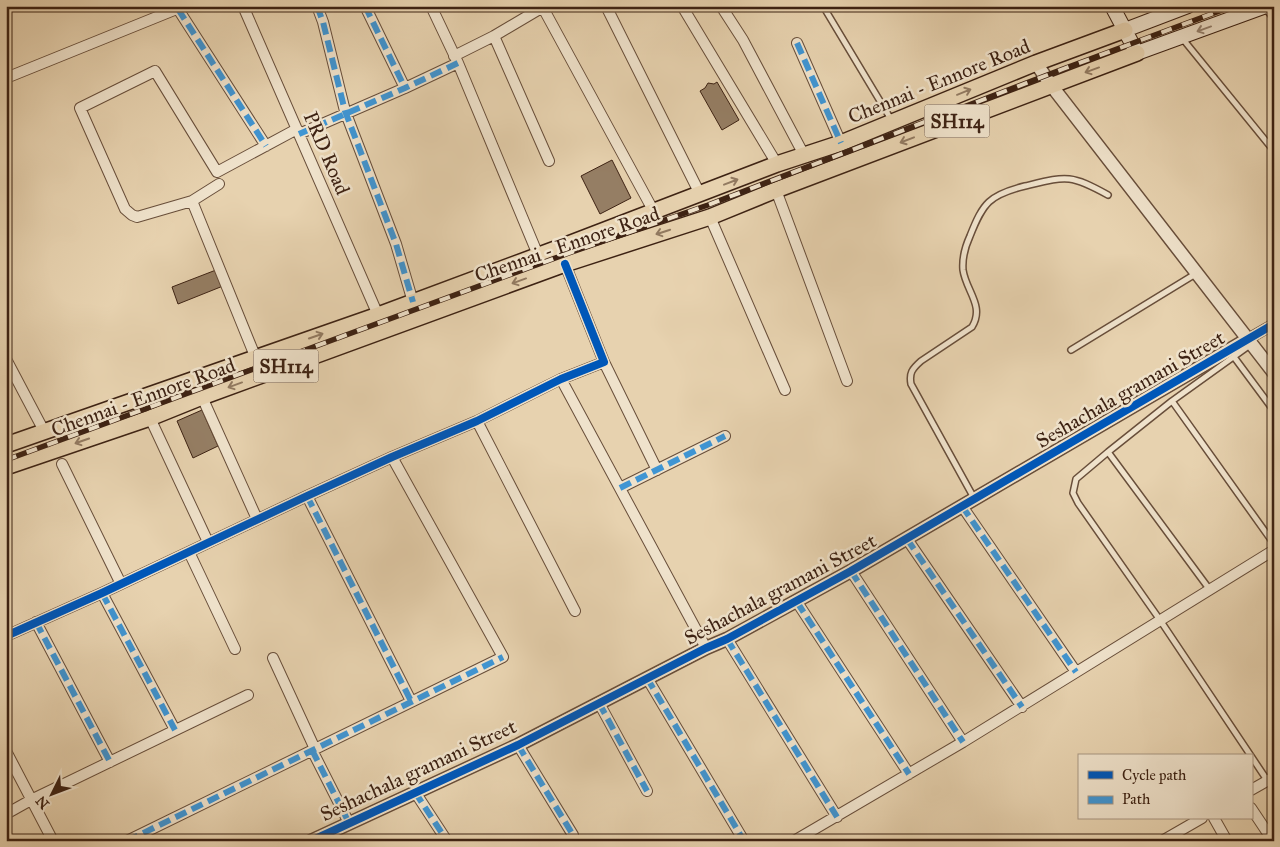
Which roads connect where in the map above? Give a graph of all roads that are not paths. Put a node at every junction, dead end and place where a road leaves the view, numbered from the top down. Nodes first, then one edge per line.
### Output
1 (243, 6) edge
2 (317, 6) edge
3 (365, 6) edge
4 (606, 6) edge
5 (682, 6) edge
6 (721, 6) edge
7 (824, 6) edge
8 (1112, 6) edge
9 (1188, 6) edge
10 (543, 7) edge
11 (1265, 7) edge
12 (181, 8) edge
13 (435, 8) edge
14 (1274, 18) edge
15 (1125, 30) junction
16 (494, 36) junction
17 (1181, 37) junction
18 (797, 43) dead end
19 (1138, 53) junction
20 (456, 59) junction
21 (1036, 63) junction
22 (6, 78) edge
23 (1052, 85) junction
24 (406, 88) junction
25 (346, 114) junction
26 (892, 122) junction
27 (298, 131) junction
28 (840, 143) junction
29 (266, 146) junction
30 (1274, 151) edge
31 (804, 155) junction
32 (550, 161) dead end
33 (777, 164) junction
34 (219, 184) dead end
35 (776, 190) junction
36 (700, 194) junction
37 (1108, 196) dead end
38 (192, 201) junction
39 (653, 210) junction
40 (710, 217) junction
41 (538, 255) junction
42 (565, 264) junction
43 (1197, 273) junction
44 (413, 302) junction
45 (378, 315) junction
46 (1274, 324) edge
47 (1250, 341) junction
48 (1071, 350) dead end
49 (255, 356) junction
50 (1234, 356) junction
51 (6, 359) edge
52 (604, 362) junction
53 (1274, 373) edge
54 (561, 380) junction
55 (847, 381) dead end
56 (785, 390) dead end
57 (202, 397) junction
58 (1172, 402) junction
59 (1274, 411) edge
60 (150, 418) junction
61 (477, 421) junction
62 (44, 431) junction
63 (725, 436) dead end
64 (6, 444) edge
65 (1108, 452) junction
66 (392, 456) junction
67 (62, 464) dead end
68 (6, 467) edge
69 (657, 470) junction
70 (620, 488) junction
71 (307, 496) junction
72 (974, 499) junction
73 (962, 506) junction
74 (258, 519) junction
75 (907, 539) junction
76 (208, 542) junction
77 (1274, 544) edge
78 (1274, 550) edge
79 (188, 552) junction
80 (851, 571) junction
81 (121, 584) junction
82 (1210, 590) junction
83 (102, 593) junction
84 (797, 602) junction
85 (575, 611) dead end
86 (1160, 620) junction
87 (36, 622) junction
88 (6, 636) edge
89 (728, 639) junction
90 (706, 648) junction
91 (235, 649) dead end
92 (273, 658) dead end
93 (1076, 672) junction
94 (646, 678) junction
95 (248, 695) dead end
96 (411, 702) junction
97 (599, 703) junction
98 (1022, 707) junction
99 (175, 730) junction
100 (963, 742) junction
101 (518, 745) junction
102 (314, 749) junction
103 (6, 751) edge
104 (1250, 754) edge
105 (1252, 757) edge
106 (110, 762) junction
107 (909, 774) junction
108 (1271, 779) edge
109 (1252, 789) edge
110 (647, 791) dead end
111 (415, 792) junction
112 (32, 800) junction
113 (1252, 810) edge
114 (6, 814) edge
115 (837, 817) junction
116 (1199, 820) edge
117 (1215, 820) edge
118 (349, 823) junction
119 (573, 836) dead end
120 (53, 841) edge
121 (127, 841) edge
122 (312, 841) edge
123 (447, 841) edge
124 (744, 841) edge
125 (794, 841) edge
126 (1162, 841) edge
127 (1227, 841) edge
128 (1273, 841) edge

1 - 27 street, PRD Road
2 - 25 street
3 - 24 street
4 - 36 street
5 - 33 street
6 - 31 street
7 - 26 lane
8 - 15 main road
9 - 15 main road
10 - 16 street
10 - 39 street
11 - 14 lane
11 -> 17 main road
12 - 22 street
12 - 29 street
13 - 20 street
15 - 19 main road
15 - 21 main road, Chennai - Ennore Road / SH114
16 - 20 street
16 - 32 street
17 - 19 main road
17 - 30 lane
18 - 28 street
19 -> 23 main road, Chennai - Ennore Road / SH114
20 - 24 street
20 - 41 street
21 - 23 street
26 -> 21 main road, Chennai - Ennore Road / SH114
23 -> 35 main road, Chennai - Ennore Road / SH114
23 - 43 street
24 - 25 street
25 - 27 street
25 - 44 street
26 - 28 main road, Chennai - Ennore Road / SH114
27 - 29 street
27 - 45 street, PRD Road
28 - 31 main road, Chennai - Ennore Road / SH114
29 - 38 street
31 - 33 main road, Chennai - Ennore Road / SH114
36 -> 33 main road, Chennai - Ennore Road / SH114
34 - 38 street
35 - 40 main road, Chennai - Ennore Road / SH114
35 - 55 street
36 - 39 main road, Chennai - Ennore Road / SH114
37 - 72 lane
38 - 49 street
39 - 41 main road, Chennai - Ennore Road / SH114
40 -> 42 main road, Chennai - Ennore Road / SH114
40 - 56 street
41 - 44 main road, Chennai - Ennore Road / SH114
42 - 52 street
42 -> 57 main road, Chennai - Ennore Road / SH114
43 - 47 street
43 - 48 lane
44 - 45 main road, Chennai - Ennore Road / SH114
49 -> 45 main road, Chennai - Ennore Road / SH114
46 - 47 street
47 - 50 lane
47 - 53 street
47 - 72 street, Seshachala gramani Street
49 - 62 main road, Chennai - Ennore Road / SH114
50 - 58 lane
50 - 59 lane
51 - 62 street
52 - 54 street
52 - 69 street
54 - 61 street
54 - 70 street
57 - 60 main road, Chennai - Ennore Road / SH114
57 - 74 street
58 - 65 lane
58 - 77 lane
60 -> 68 main road, Chennai - Ennore Road / SH114
60 - 76 street
61 - 66 street
61 - 85 street
62 - 64 main road, Chennai - Ennore Road / SH114
63 - 69 street
65 - 82 lane
65 - 86 lane
66 - 71 street
66 - 96 street
67 - 81 street
69 - 70 street
70 - 90 street
71 - 74 street
71 - 96 street
72 - 73 street, Seshachala gramani Street
73 - 75 street, Seshachala gramani Street
73 - 93 street
74 - 76 street
75 - 80 street, Seshachala gramani Street
75 - 98 street
76 - 79 street
78 - 82 street
79 - 81 street
79 - 91 street
80 - 84 street, Seshachala gramani Street
80 - 100 street
81 - 83 street
82 - 86 street
83 - 87 street
83 - 99 street
84 - 89 street, Seshachala gramani Street
84 - 107 street
86 - 93 street
86 - 104 lane
87 - 88 street
87 - 106 street
89 - 90 street, Seshachala gramani Street
89 - 115 street
90 - 94 street, Seshachala gramani Street
92 - 102 street
93 - 98 street
94 - 97 street, Seshachala gramani Street
94 - 124 street
95 - 99 street
96 - 102 street
97 - 101 street, Seshachala gramani Street
97 - 110 street
98 - 100 street
99 - 106 street
100 - 107 street
101 - 111 street, Seshachala gramani Street
101 - 119 street
102 - 118 street
102 - 121 street
103 - 112 street
105 - 108 lane
106 - 112 street
107 - 115 street
108 - 109 street
111 - 118 street, Seshachala gramani Street
111 - 123 street
112 - 114 street
112 - 120 street
113 - 128 street
115 - 125 street
116 - 126 street
117 - 127 street
118 - 122 street, Seshachala gramani Street

